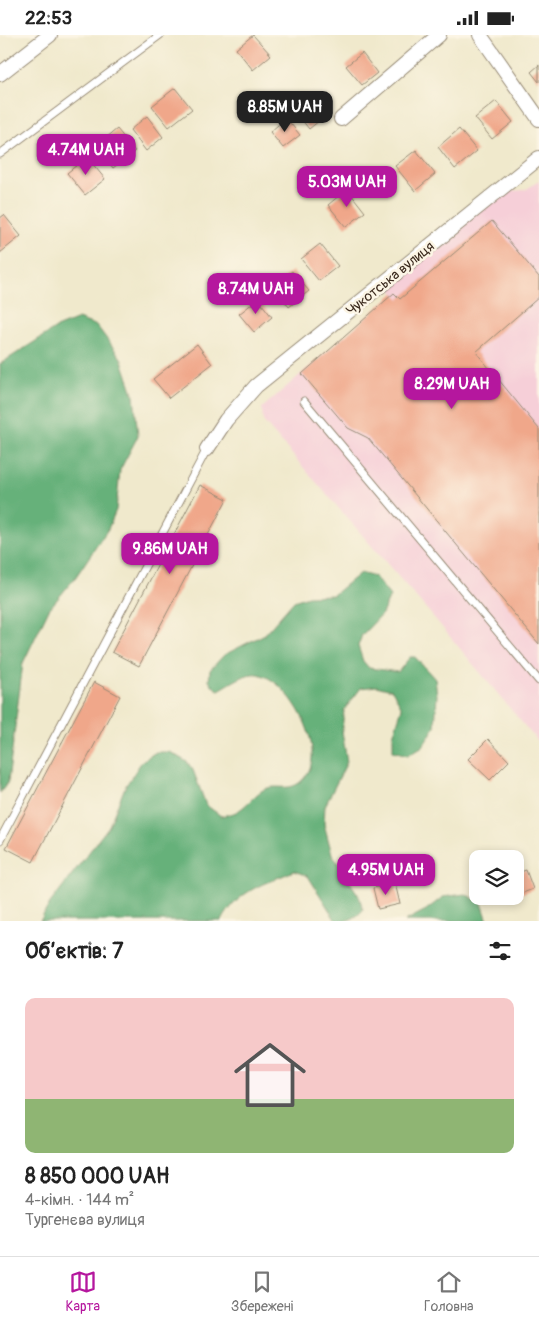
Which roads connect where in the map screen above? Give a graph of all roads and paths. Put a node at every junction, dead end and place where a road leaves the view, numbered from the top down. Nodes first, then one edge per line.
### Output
1 (50, 35) edge
2 (160, 35) edge
3 (439, 35) edge
4 (480, 35) edge
5 (0, 74) edge
6 (340, 119) dead end
7 (539, 119) edge
8 (0, 154) edge
9 (539, 158) edge
10 (304, 401) dead end
11 (207, 449) joint
12 (539, 681) edge
13 (0, 840) edge

1 - 5 street
2 - 8 lane
3 - 6 street
4 - 7 street
9 - 11 street, Чукотська вулиця
10 - 12 lane
11 - 13 lane

